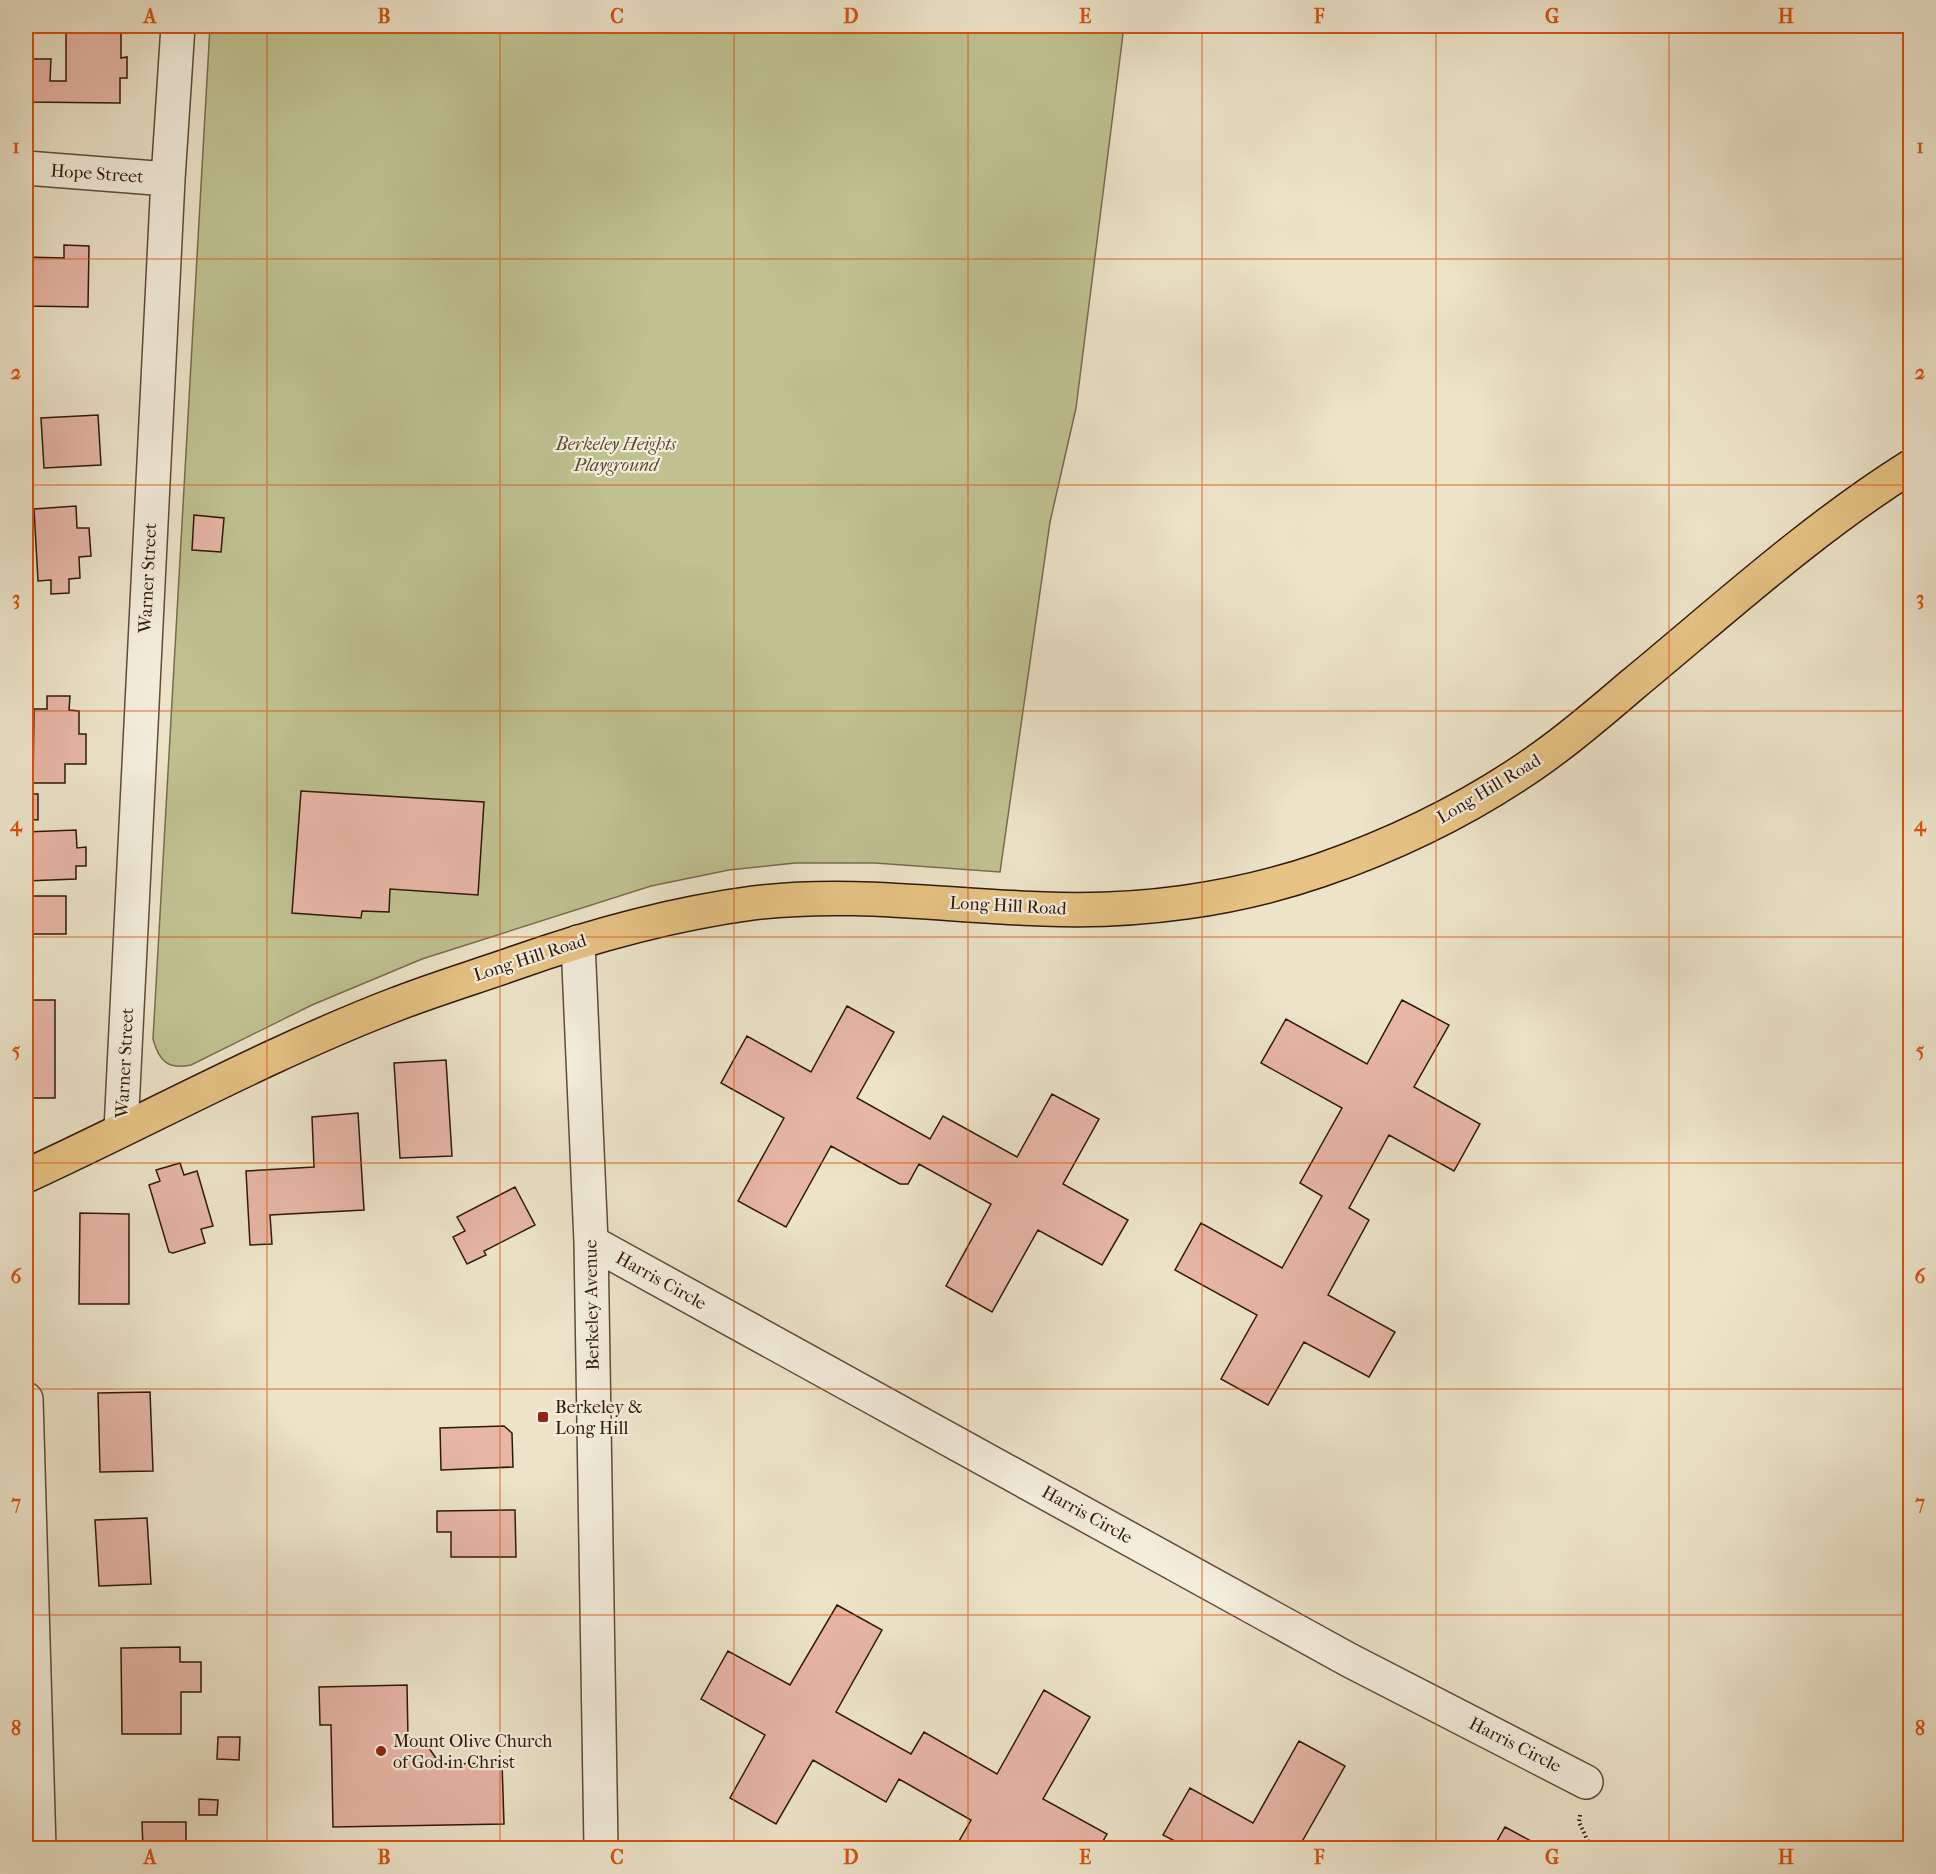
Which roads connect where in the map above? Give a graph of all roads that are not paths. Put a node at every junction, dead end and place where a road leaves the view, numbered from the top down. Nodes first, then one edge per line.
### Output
1 (178, 26) edge
2 (26, 168) edge
3 (168, 179) junction
4 (1911, 467) edge
5 (578, 942) junction
6 (121, 1130) junction
7 (26, 1176) edge
8 (591, 1242) junction
9 (26, 1399) edge
10 (1586, 1782) dead end
11 (39, 1848) edge
12 (601, 1848) edge

1 - 3 street, Warner Street
2 - 3 street, Hope Street
3 - 6 street, Warner Street
4 - 5 main road, Long Hill Road
5 - 6 main road, Long Hill Road
5 - 8 street, Berkeley Avenue
6 - 7 main road, Long Hill Road
8 - 10 street, Harris Circle
8 - 12 street, Berkeley Avenue
9 - 11 street

